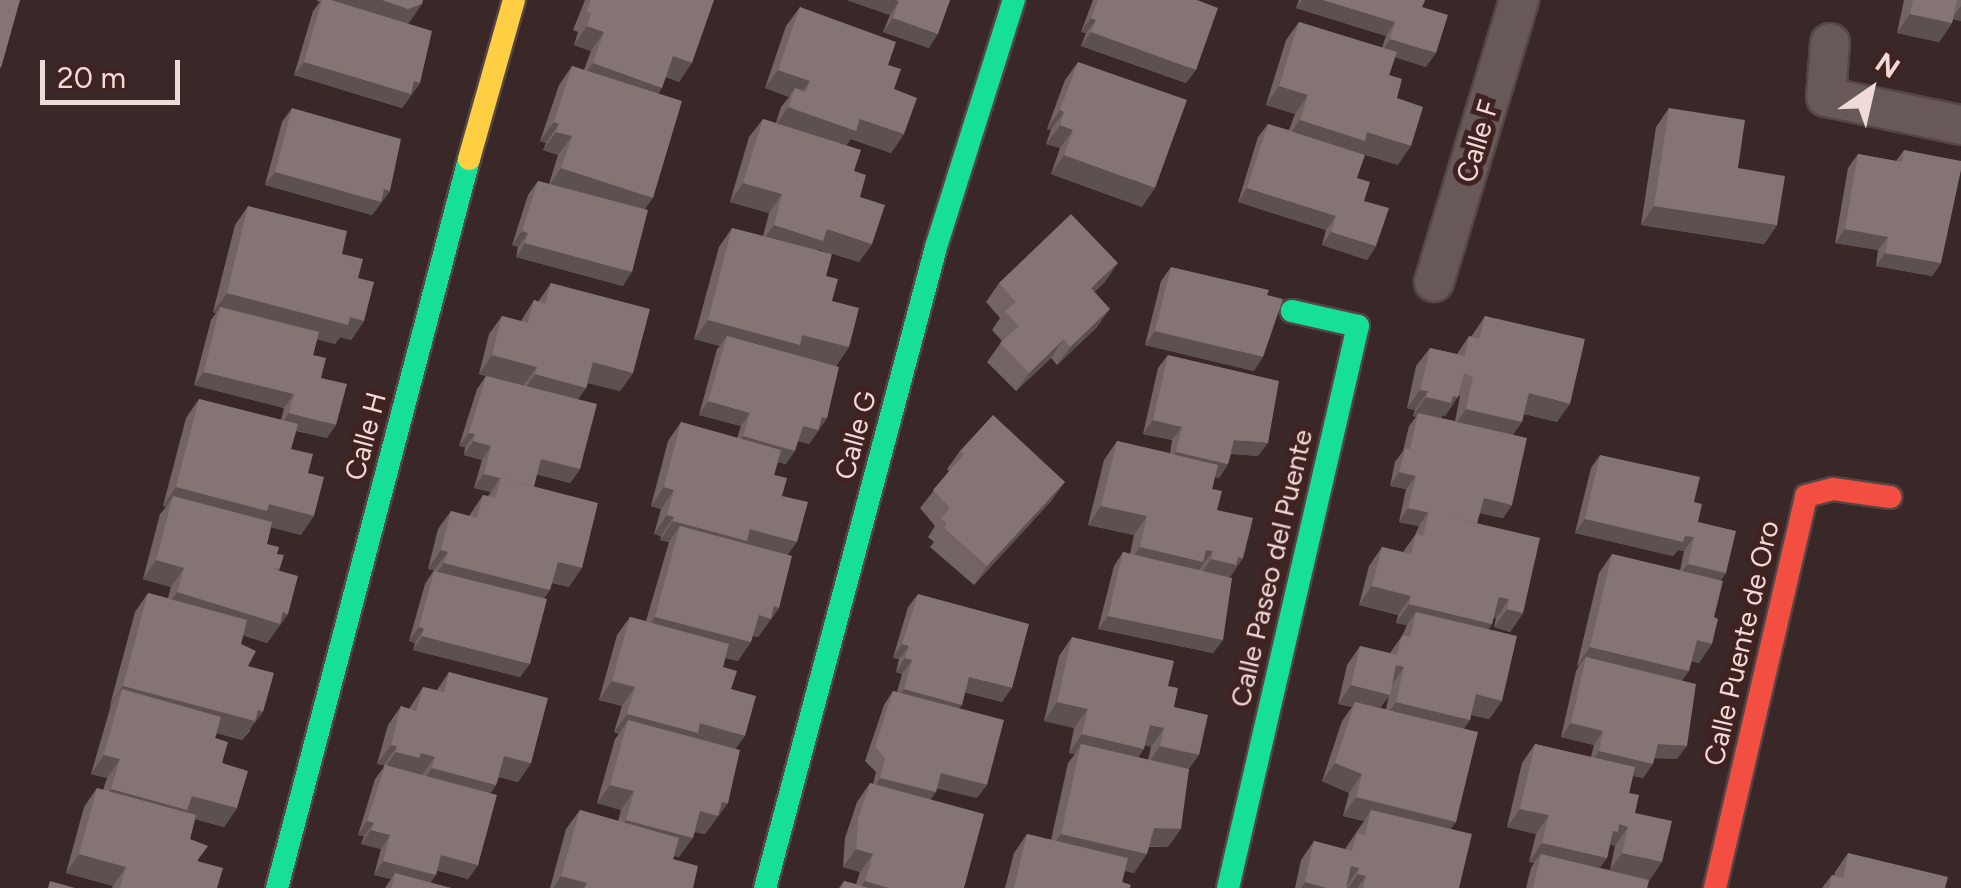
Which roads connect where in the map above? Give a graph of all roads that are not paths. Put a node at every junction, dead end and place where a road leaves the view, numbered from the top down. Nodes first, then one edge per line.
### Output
1 (514, 0) edge
2 (1014, 0) edge
3 (1519, 0) edge
4 (1830, 42) dead end
5 (1961, 125) edge
6 (1434, 282) dead end
7 (1292, 312) dead end
8 (1890, 497) dead end
9 (276, 888) edge
10 (765, 888) edge
11 (1228, 888) edge
12 (1716, 888) edge

1 - 9 street, Calle H
2 - 10 street, Calle G
3 - 6 street, Calle F
4 - 5 street
7 - 11 street, Calle Paseo del Puente
8 - 12 street, Calle Puente de Oro

